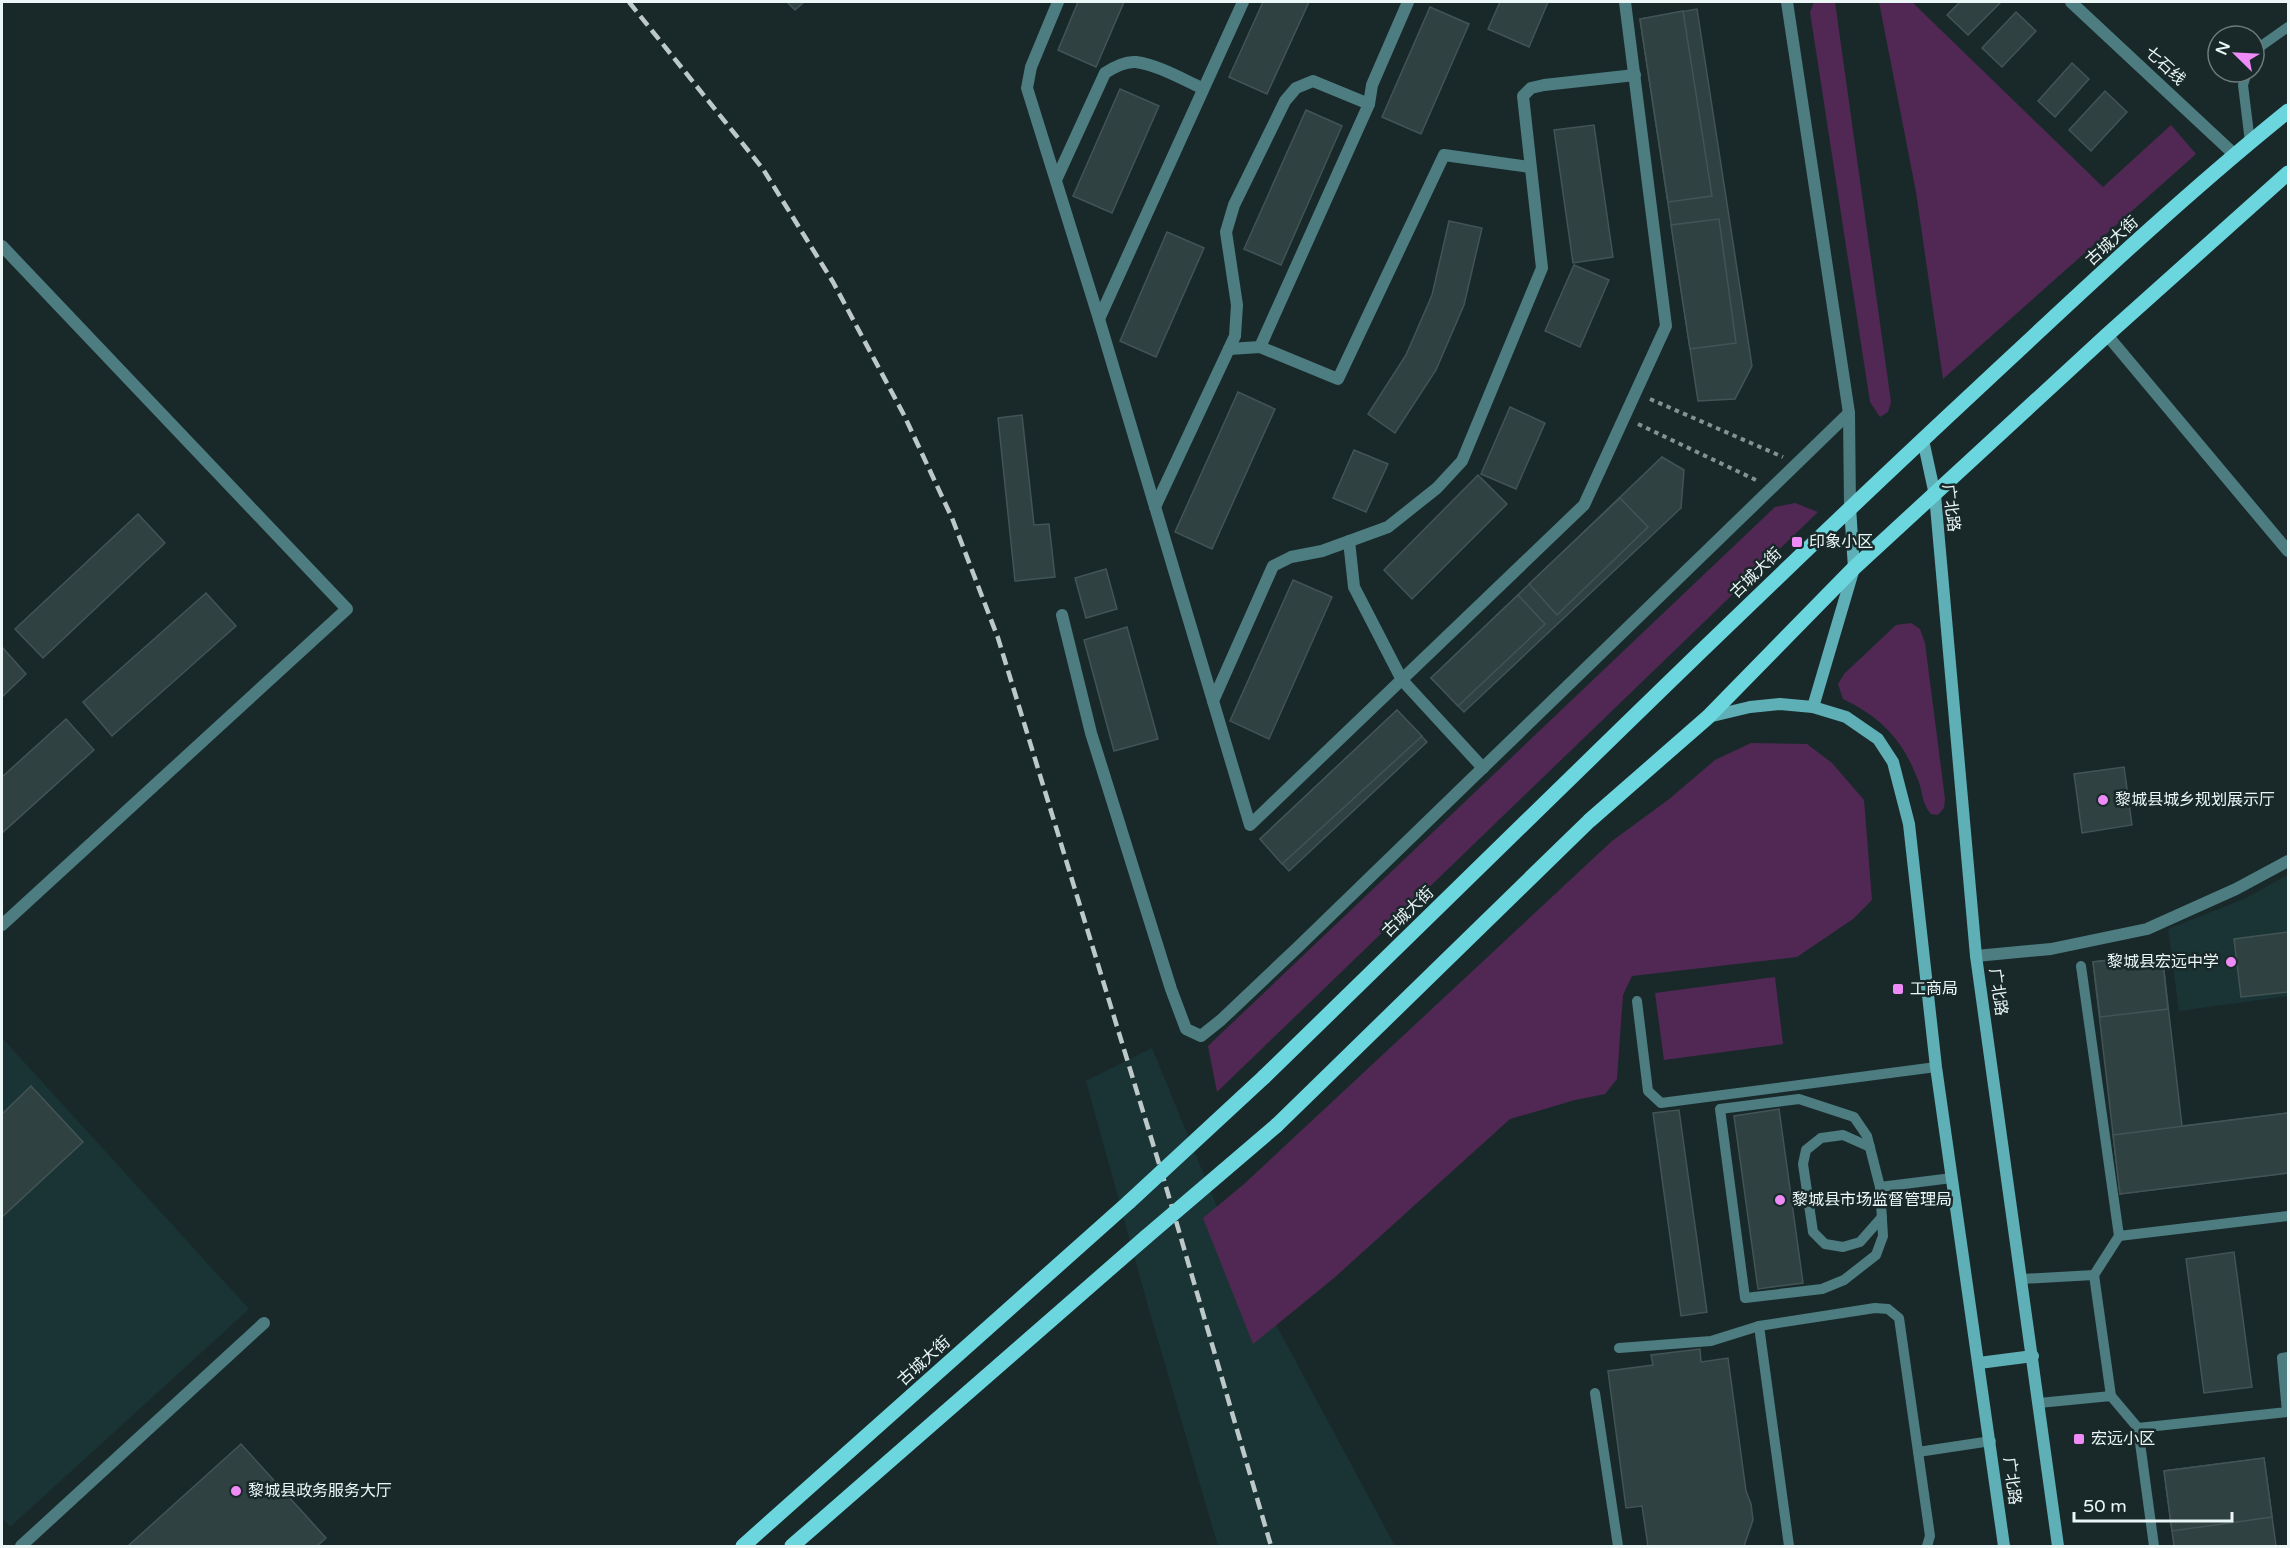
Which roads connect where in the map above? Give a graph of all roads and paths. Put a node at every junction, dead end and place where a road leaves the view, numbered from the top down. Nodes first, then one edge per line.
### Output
1 (1058, 2) edge
2 (1243, 2) edge
3 (1408, 2) edge
4 (1625, 2) edge
5 (1787, 2) edge
6 (2071, 2) edge
7 (2289, 27) edge
8 (2266, 43) edge
9 (1635, 75) junction
10 (2243, 84) edge
11 (1202, 88) junction
12 (1369, 104) junction
13 (2289, 111) edge
14 (2250, 142) junction
15 (2235, 155) junction
16 (1530, 167) junction
17 (2289, 173) edge
18 (1056, 180) junction
19 (2, 246) edge
20 (1099, 319) junction
21 (2108, 335) junction
22 (1260, 347) junction
23 (1229, 349) junction
24 (1635, 392) junction
25 (1849, 413) junction
26 (1624, 417) junction
27 (1923, 440) junction
28 (1798, 463) junction
29 (1772, 488) junction
30 (1935, 495) junction
31 (1155, 507) junction
32 (1850, 507) junction
33 (1349, 541) junction
34 (2289, 551) edge
35 (1854, 568) junction
36 (1062, 615) dead end
37 (1402, 680) junction
38 (1213, 701) junction
39 (1813, 707) junction
40 (1708, 717) junction
41 (1483, 768) junction
42 (2289, 861) edge
43 (2, 925) edge
44 (1976, 956) junction
45 (2081, 966) dead end
46 (1637, 1001) dead end
47 (1936, 1067) junction
48 (1870, 1148) junction
49 (1952, 1178) junction
50 (1880, 1187) junction
51 (1882, 1216) junction
52 (2289, 1216) edge
53 (2119, 1236) junction
54 (2094, 1275) junction
55 (2022, 1279) junction
56 (264, 1323) dead end
57 (1759, 1326) junction
58 (1619, 1348) dead end
59 (2033, 1356) junction
60 (2289, 1357) edge
61 (1979, 1364) junction
62 (1595, 1393) dead end
63 (2111, 1396) junction
64 (2039, 1403) junction
65 (2138, 1428) junction
66 (1991, 1441) junction
67 (1918, 1452) junction
68 (21, 1546) edge
69 (743, 1546) edge
70 (792, 1546) edge
71 (1618, 1546) edge
72 (1789, 1546) edge
73 (1927, 1546) edge
74 (2004, 1546) edge
75 (2058, 1546) edge
76 (2154, 1546) edge

1 - 18 street
2 - 11 street
3 - 12 street
4 - 9 street
5 - 25 street
6 - 15 street, 七石线
7 - 8 lane
9 - 16 street
9 - 24 street
10 - 14 lane
11 - 18 street
11 - 20 street
12 - 22 street
12 - 23 street
13 - 14 main road, 古城大街
14 - 15 main road, 古城大街
15 - 27 main road, 古城大街
16 - 22 street
16 - 33 street
17 - 21 main road
18 - 20 street
19 - 43 street
20 - 31 street
21 - 30 main road
21 - 34 street
22 - 23 street
23 - 31 street
24 - 26 street
24 - 28 path
25 - 28 street
25 - 32 street
26 - 29 path
26 - 37 street
27 - 30 main road, 广北路
27 - 32 main road, 古城大街
28 - 29 street
29 - 41 street
30 - 35 main road
30 - 44 main road, 广北路
31 - 38 street
32 - 35 main road
32 - 69 main road, 古城大街, bridge
33 - 37 street
33 - 38 street
35 - 39 main road
35 - 40 main road
36 - 41 street
37 - 38 street
37 - 41 street
39 - 40 main road, 广北路
39 - 47 main road, 广北路
40 - 70 main road, bridge
42 - 44 street
44 - 55 main road, 广北路
45 - 53 lane
46 - 47 lane
47 - 49 main road, 广北路
48 - 50 lane
48 - 51 lane
48 - 51 lane
49 - 50 lane
49 - 61 main road, 广北路
50 - 51 lane
52 - 53 lane
53 - 54 lane
54 - 55 lane
54 - 63 lane
55 - 59 main road, 广北路
56 - 68 street
57 - 58 lane
57 - 67 lane
57 - 72 lane
59 - 61 main road
59 - 64 main road, 广北路
60 - 65 lane
61 - 66 main road, 广北路
62 - 71 lane
63 - 64 lane
63 - 65 lane
64 - 75 main road, 广北路
65 - 76 lane
66 - 67 lane
66 - 74 main road, 广北路
67 - 73 lane

